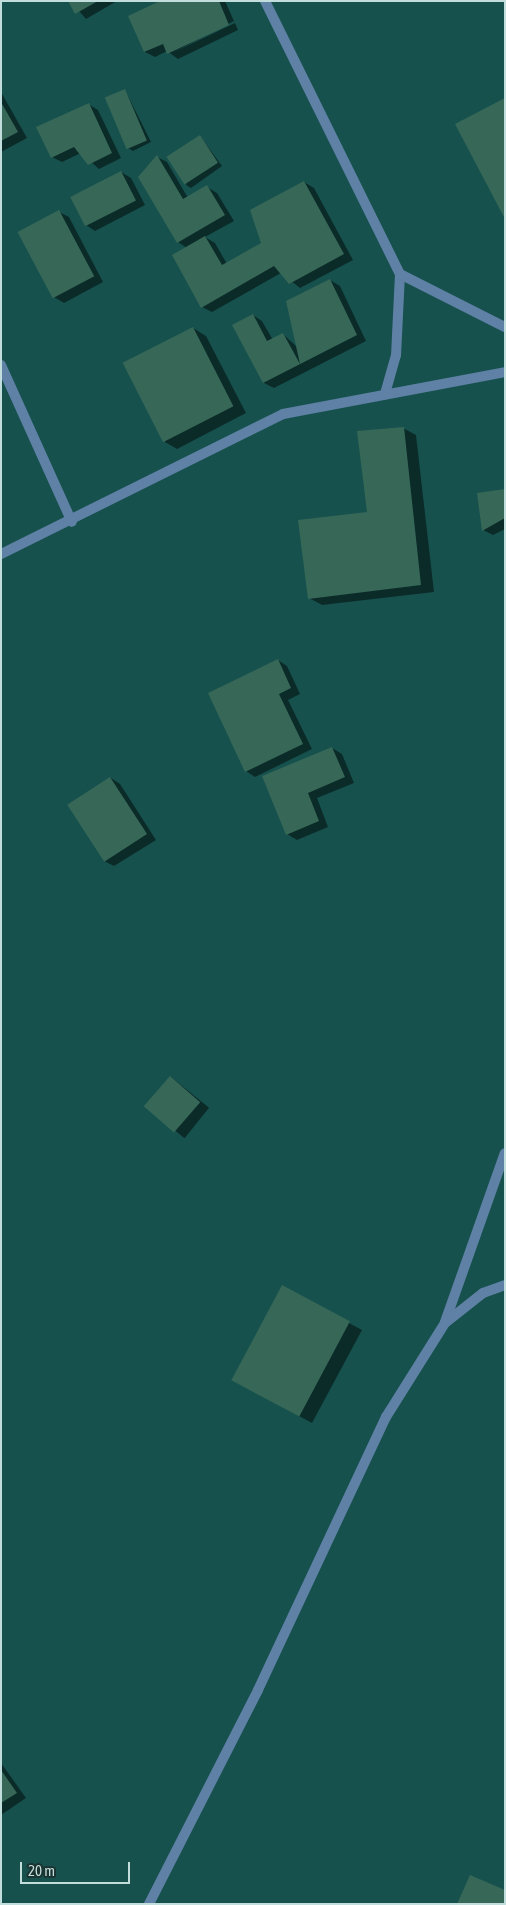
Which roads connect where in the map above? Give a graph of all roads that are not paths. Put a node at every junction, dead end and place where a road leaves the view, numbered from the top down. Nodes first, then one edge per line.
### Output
1 (265, 1) edge
2 (400, 274) junction
3 (505, 327) edge
4 (1, 365) edge
5 (505, 372) edge
6 (385, 394) junction
7 (72, 522) junction
8 (1, 554) edge
9 (505, 1153) edge
10 (505, 1285) edge
11 (445, 1323) junction
12 (149, 1904) edge

1 - 2 street
2 - 3 street
2 - 6 street
4 - 7 street
5 - 6 street
6 - 7 street
7 - 8 street
9 - 11 street
10 - 11 street
11 - 12 street

